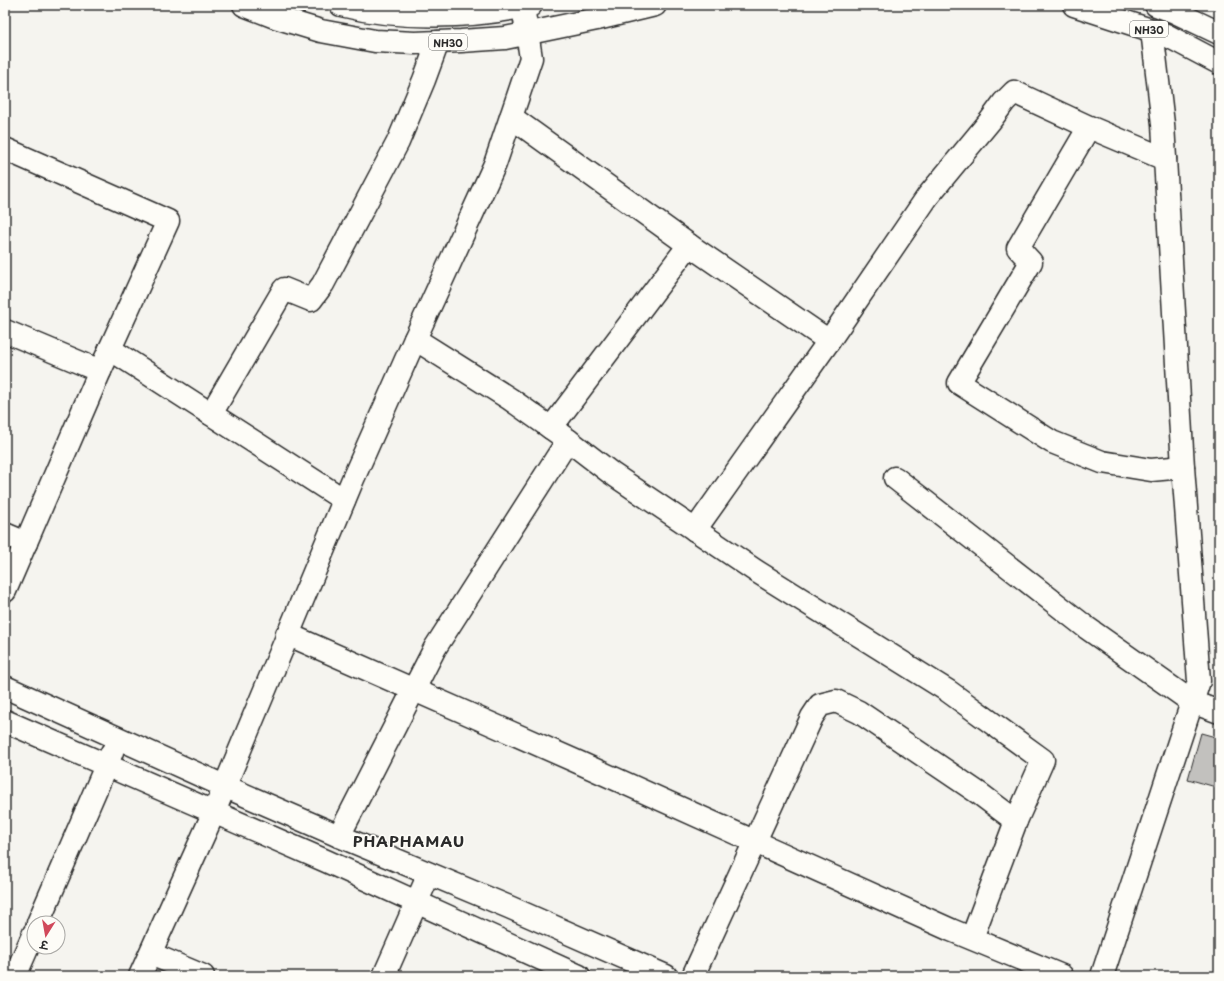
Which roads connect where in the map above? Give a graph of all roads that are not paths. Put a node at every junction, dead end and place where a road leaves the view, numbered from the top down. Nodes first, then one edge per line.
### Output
1 (244, 5) edge
2 (341, 5) edge
3 (655, 5) edge
4 (1074, 5) edge
5 (527, 6) edge
6 (1166, 9) edge
7 (1159, 32) junction
8 (527, 33) junction
9 (1219, 33) edge
10 (438, 42) junction
11 (1219, 62) edge
12 (511, 117) junction
13 (1089, 127) junction
14 (5, 149) edge
15 (1165, 159) junction
16 (689, 245) junction
17 (5, 331) edge
18 (415, 339) junction
19 (829, 341) junction
20 (110, 348) junction
21 (100, 371) junction
22 (211, 414) junction
23 (560, 434) junction
24 (1183, 467) junction
25 (895, 478) dead end
26 (344, 500) junction
27 (695, 530) junction
28 (5, 534) edge
29 (26, 544) junction
30 (5, 591) edge
31 (287, 634) junction
32 (5, 687) edge
33 (413, 690) junction
34 (1192, 702) junction
35 (1219, 712) edge
36 (5, 721) edge
37 (118, 738) junction
38 (107, 765) junction
39 (224, 786) junction
40 (214, 812) junction
41 (1016, 821) junction
42 (339, 836) junction
43 (754, 842) junction
44 (429, 874) junction
45 (416, 903) junction
46 (41, 915) edge
47 (972, 938) junction
48 (26, 951) edge
49 (151, 954) junction
50 (15, 976) edge
51 (140, 976) edge
52 (203, 976) edge
53 (384, 976) edge
54 (579, 976) edge
55 (666, 976) edge
56 (693, 976) edge
57 (1062, 976) edge
58 (1102, 976) edge

1 - 10 main road, NH30
2 - 5 main road
3 - 8 main road, NH30
4 - 7 main road, NH30
5 - 8 main road
6 - 7 main road
6 - 9 main road, NH30
7 - 11 main road, NH30
7 - 15 main road
8 - 10 main road, NH30
8 - 12 main road
10 - 22 main road
12 - 16 main road
12 - 18 main road
13 - 15 main road
13 - 19 main road
13 - 24 main road
14 - 20 main road
15 - 24 main road
16 - 19 main road
16 - 23 main road
17 - 21 main road
18 - 23 main road
18 - 26 main road
19 - 27 main road
20 - 21 main road
20 - 22 main road
21 - 29 main road
22 - 26 main road
23 - 27 main road
23 - 33 main road
24 - 34 main road
25 - 34 main road
26 - 31 main road
27 - 41 main road
28 - 29 main road
29 - 30 main road
31 - 33 main road
31 - 39 main road
32 - 37 main road
33 - 42 main road
33 - 43 main road
34 - 35 main road
34 - 58 main road
36 - 38 main road
37 - 38 main road
37 - 39 main road
38 - 40 main road
38 - 46 main road
39 - 40 main road
39 - 42 main road
40 - 45 main road
40 - 49 main road
41 - 43 main road
41 - 47 main road
42 - 44 main road
43 - 47 main road
43 - 56 main road
44 - 45 main road
44 - 55 main road
45 - 53 main road
45 - 54 main road
47 - 57 main road
48 - 50 main road
49 - 51 main road
49 - 52 main road

